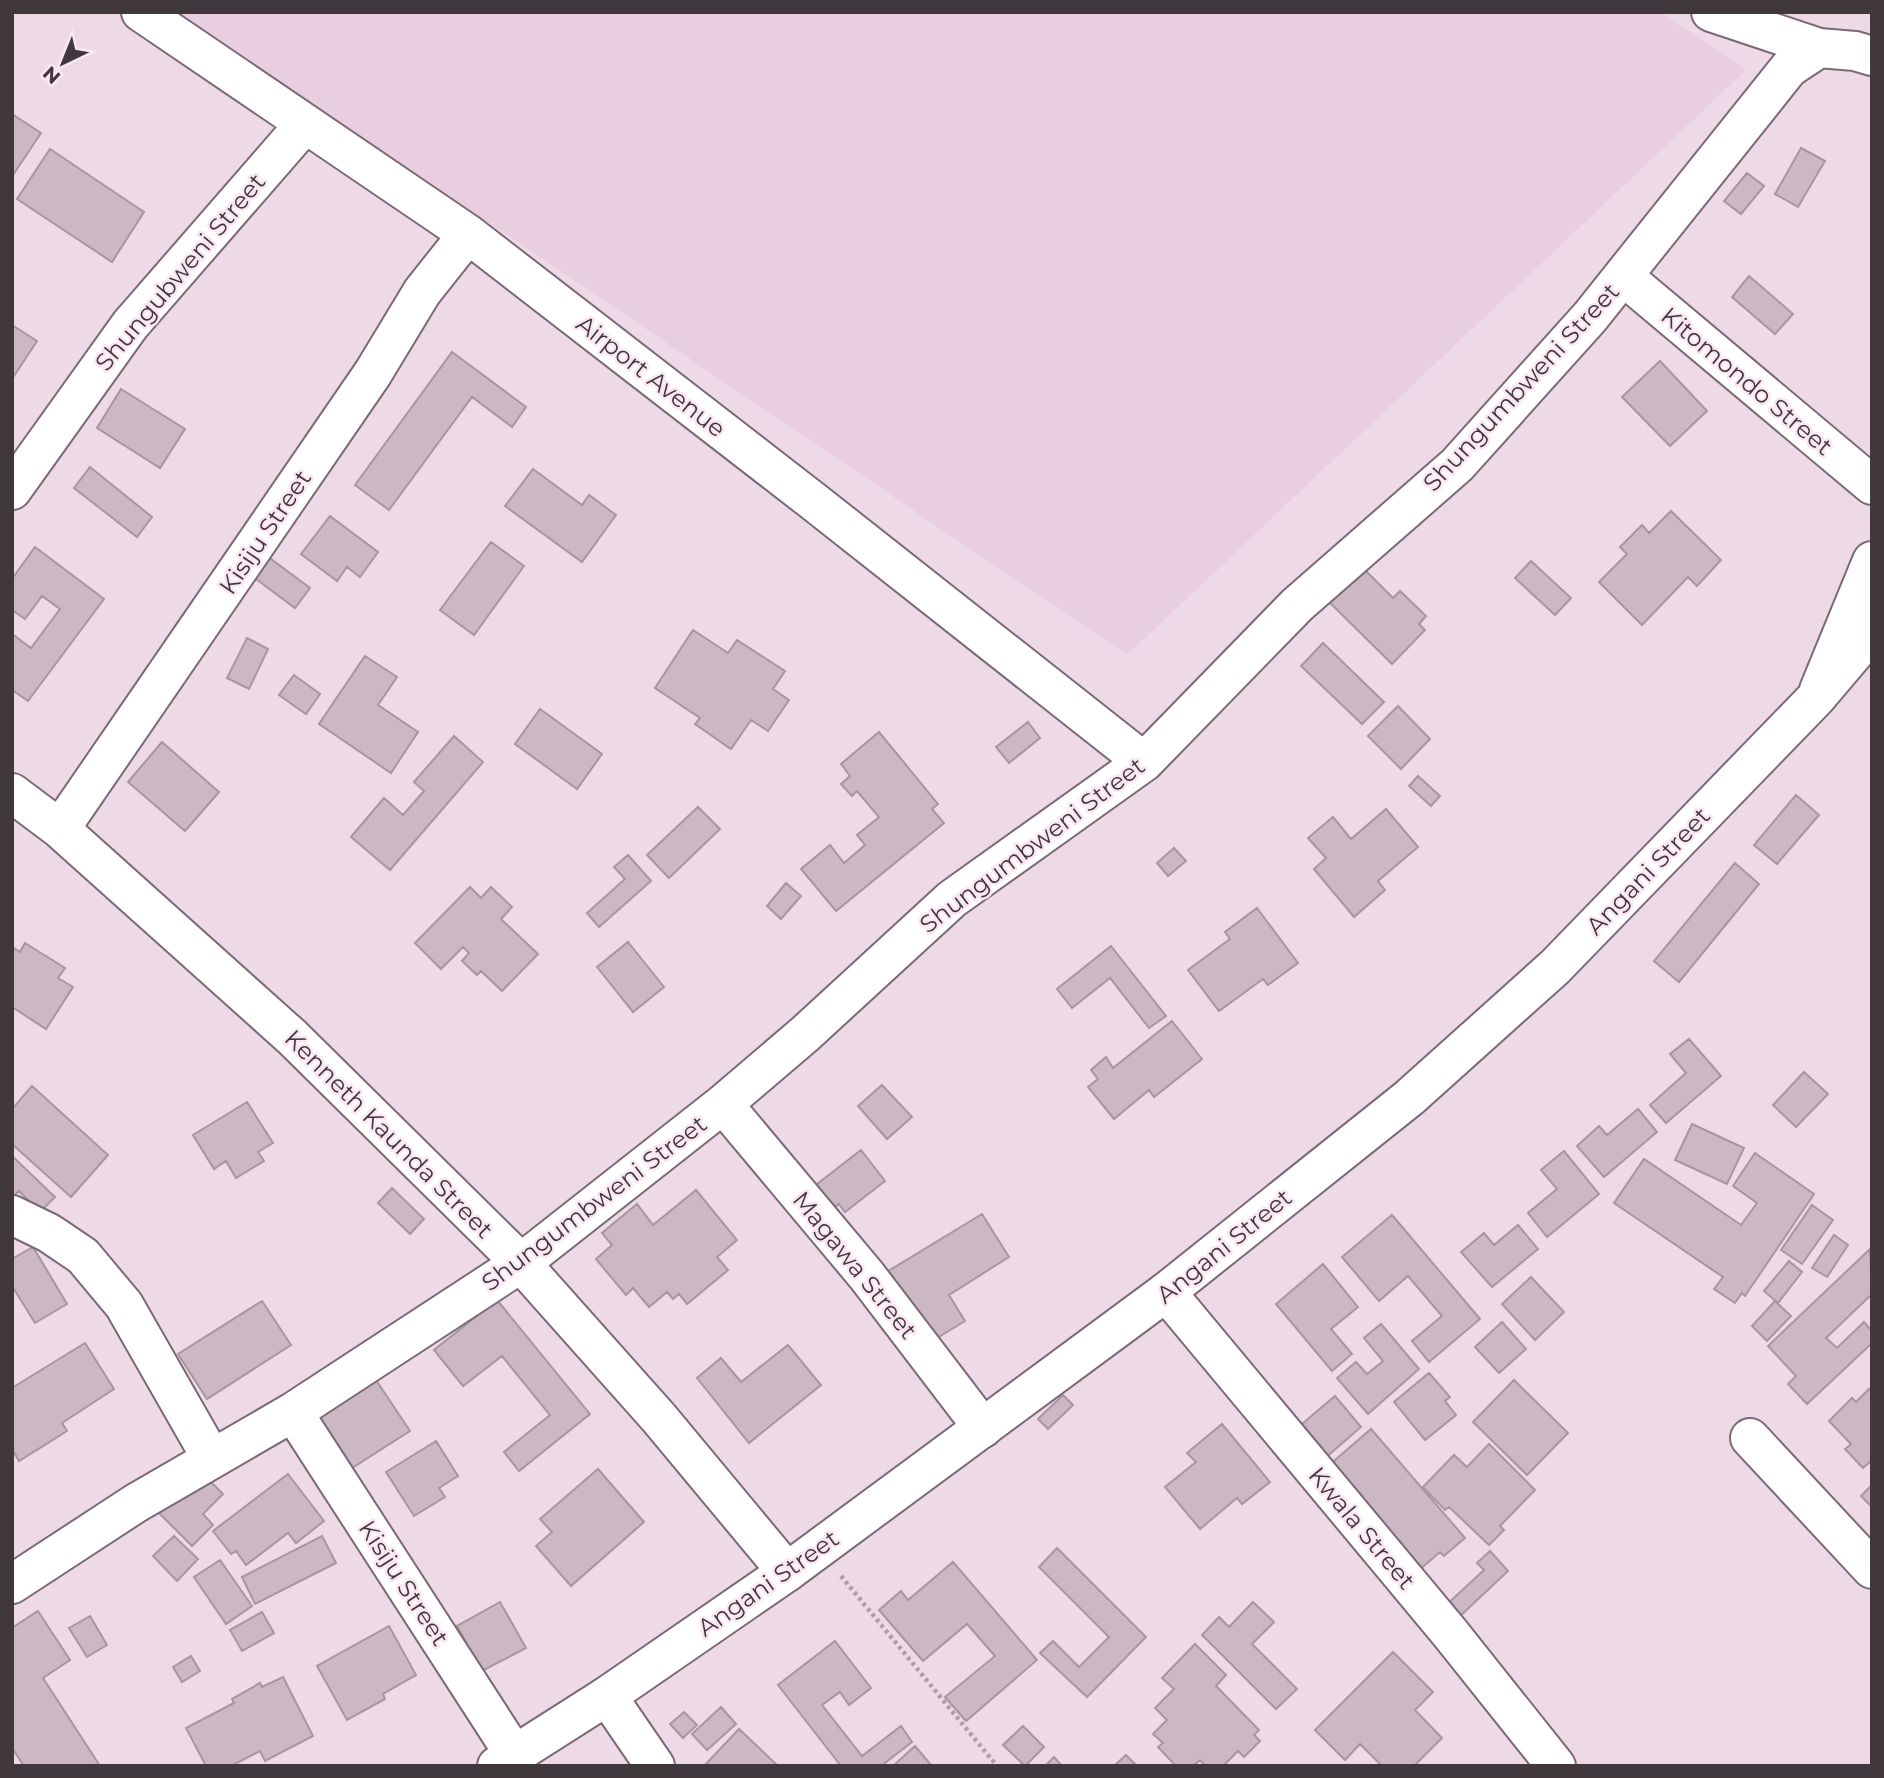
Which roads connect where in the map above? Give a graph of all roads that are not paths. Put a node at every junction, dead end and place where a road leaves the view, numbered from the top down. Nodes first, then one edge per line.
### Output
1 (141, 12) edge
2 (1711, 12) edge
3 (1819, 48) junction
4 (1872, 56) edge
5 (304, 125) junction
6 (467, 234) junction
7 (1623, 276) junction
8 (1872, 485) edge
9 (12, 490) edge
10 (1872, 561) edge
11 (1872, 632) edge
12 (1816, 698) junction
13 (1144, 762) junction
14 (12, 793) edge
15 (60, 829) junction
16 (723, 1104) junction
17 (12, 1215) edge
18 (521, 1263) junction
19 (1166, 1292) junction
20 (293, 1412) junction
21 (983, 1428) junction
22 (1750, 1438) dead end
23 (212, 1459) junction
24 (1872, 1569) edge
25 (787, 1572) junction
26 (12, 1584) edge
27 (607, 1696) junction
28 (506, 1760) edge
29 (655, 1766) edge
30 (1556, 1766) edge

1 - 5 street, Airport Avenue
2 - 3 street
3 - 4 street
3 - 7 street, Shungumbweni Street
5 - 6 street, Airport Avenue
5 - 9 street, Shungubweni Street
6 - 13 street, Airport Avenue
6 - 15 street, Kisiju Street
7 - 8 street, Kitomondo Street
7 - 13 street, Shungumbweni Street
10 - 12 street
11 - 12 street, Angani Street
12 - 19 street, Angani Street
13 - 16 street, Shungumbweni Street
14 - 15 street, Kenneth Kaunda Street
15 - 18 street, Kenneth Kaunda Street
16 - 18 street, Shungumbweni Street
16 - 21 street, Magawa Street
17 - 23 street
18 - 20 street, Shungumbweni Street
18 - 25 street, Kenneth Kaunda Street
19 - 21 street, Angani Street
19 - 30 street, Kwala Street
20 - 23 street, Shungumbweni Street
20 - 28 street, Kisiju Street
21 - 25 street, Angani Street
22 - 24 street
23 - 26 street, Shungumbweni Street
25 - 27 street, Angani Street
27 - 28 street, Angani Street
27 - 29 street

